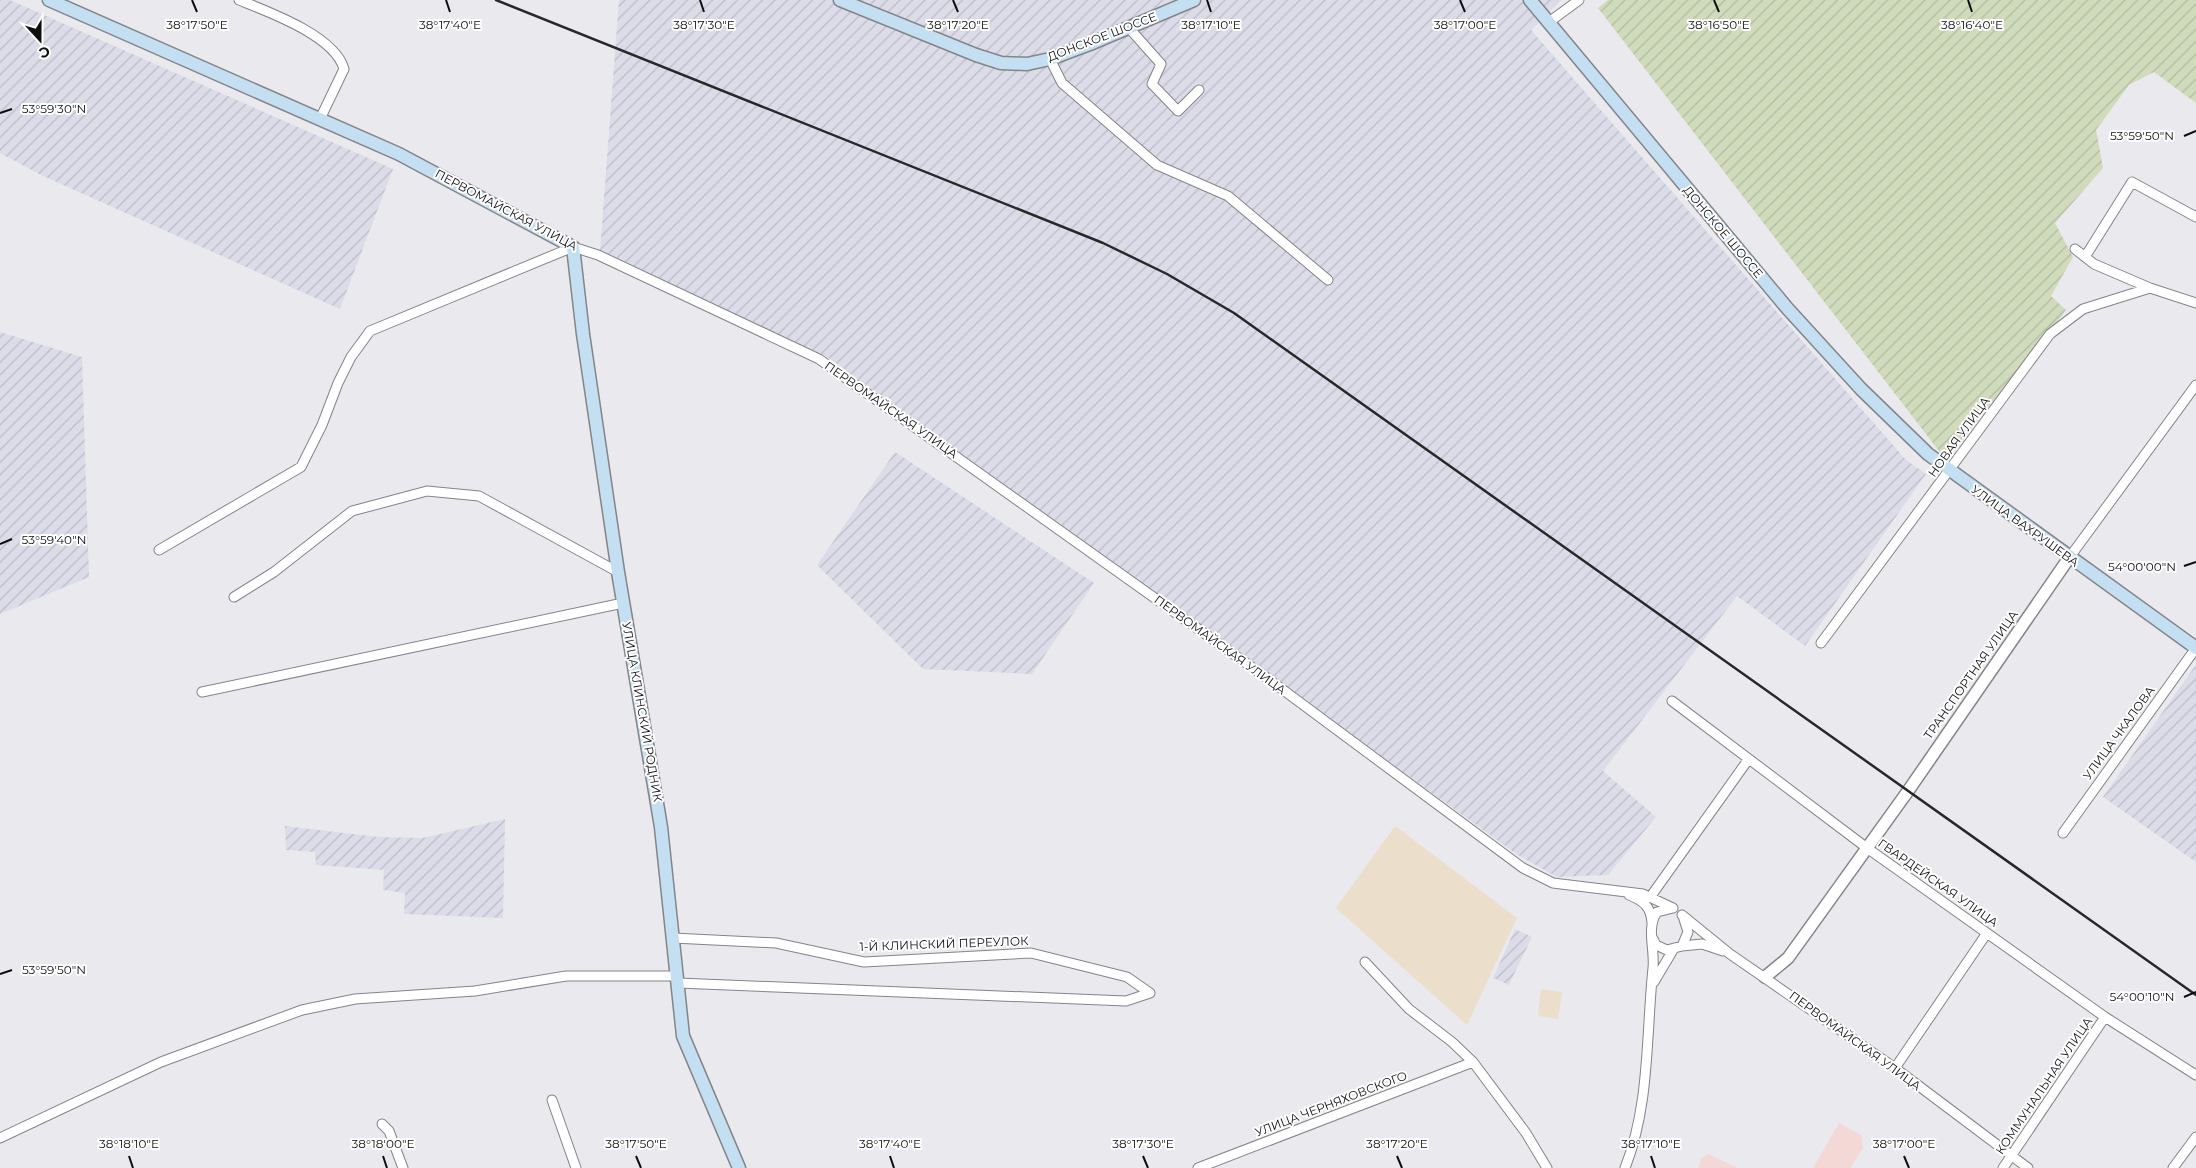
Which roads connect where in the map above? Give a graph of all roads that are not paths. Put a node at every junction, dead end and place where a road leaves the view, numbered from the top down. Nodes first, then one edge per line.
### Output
1 (49, 0) edge
2 (239, 0) edge
3 (840, 0) edge
4 (1194, 0) edge
5 (1530, 0) edge
6 (1579, 0) edge
7 (1549, 22) junction
8 (1129, 28) junction
9 (1050, 59) junction
10 (1199, 90) dead end
11 (320, 119) junction
12 (2196, 217) edge
13 (574, 247) junction
14 (2075, 249) dead end
15 (2085, 257) junction
16 (1328, 280) dead end
17 (2150, 288) junction
18 (2196, 303) edge
19 (2196, 385) edge
20 (1928, 454) joint
21 (1950, 471) junction
22 (159, 550) dead end
23 (2069, 558) junction
24 (618, 572) junction
25 (234, 597) dead end
26 (623, 603) junction
27 (1821, 644) dead end
28 (2196, 648) edge
29 (202, 692) dead end
30 (1672, 701) dead end
31 (1748, 760) junction
32 (2063, 833) dead end
33 (1867, 848) junction
34 (1609, 891) junction
35 (1651, 896) junction
36 (1673, 908) junction
37 (1682, 915) junction
38 (1652, 925) junction
39 (1987, 933) junction
40 (1652, 937) junction
41 (673, 938) junction
42 (1682, 946) junction
43 (1673, 950) junction
44 (1730, 954) junction
45 (1365, 962) dead end
46 (1765, 977) junction
47 (677, 979) junction
48 (1650, 988) junction
49 (2105, 1017) junction
50 (1473, 1062) junction
51 (1895, 1068) junction
52 (2196, 1075) edge
53 (552, 1100) dead end
54 (382, 1124) dead end
55 (2196, 1137) edge
56 (0, 1138) edge
57 (2011, 1156) junction
58 (403, 1168) edge
59 (576, 1168) edge
60 (738, 1168) edge
61 (1198, 1168) edge
62 (1547, 1168) edge
63 (1624, 1168) edge
64 (2003, 1168) edge
65 (2028, 1168) edge
66 (2173, 1168) edge

1 - 11 main road, ПЕРВОМАЙСКАЯ УЛИЦА
2 - 11 street
3 - 9 main road, ДОНСКОЕ ШОССЕ
4 - 8 main road, ДОНСКОЕ ШОССЕ
5 - 7 main road, ДОНСКОЕ ШОССЕ
6 - 7 street
7 - 20 main road, ДОНСКОЕ ШОССЕ
8 - 9 main road, ДОНСКОЕ ШОССЕ
8 - 10 street
9 - 16 street
11 - 13 main road, ПЕРВОМАЙСКАЯ УЛИЦА
12 - 15 street
13 - 22 street
13 - 24 main road, УЛИЦА КЛИНСКИЙ РОДНИК
13 - 34 street, ПЕРВОМАЙСКАЯ УЛИЦА
14 - 15 street
15 - 17 street
17 - 18 street
17 - 21 street, НОВАЯ УЛИЦА
19 - 23 street, ТРАНСПОРТНАЯ УЛИЦА
20 - 21 main road, УЛИЦА ВАХРУШЕВА
21 - 23 main road, УЛИЦА ВАХРУШЕВА
21 - 27 street, НОВАЯ УЛИЦА
23 - 28 main road, УЛИЦА ВАХРУШЕВА
23 - 33 street, ТРАНСПОРТНАЯ УЛИЦА
24 - 25 street
24 - 26 main road, УЛИЦА КЛИНСКИЙ РОДНИК
26 - 29 street
26 - 41 main road, УЛИЦА КЛИНСКИЙ РОДНИК
28 - 32 street, УЛИЦА ЧКАЛОВА
30 - 31 street, ГВАРДЕЙСКАЯ УЛИЦА
31 - 33 street, ГВАРДЕЙСКАЯ УЛИЦА
31 - 35 street
33 - 39 street, ГВАРДЕЙСКАЯ УЛИЦА
33 - 46 street, ТРАНСПОРТНАЯ УЛИЦА
34 - 35 street, ПЕРВОМАЙСКАЯ УЛИЦА
34 - 38 street
35 - 36 street, ПЕРВОМАЙСКАЯ УЛИЦА
36 - 37 street
36 - 38 street
37 - 42 street
37 - 44 street, ПЕРВОМАЙСКАЯ УЛИЦА
38 - 40 street
39 - 49 street, ГВАРДЕЙСКАЯ УЛИЦА
39 - 51 street
40 - 43 street
40 - 48 street
41 - 47 main road, УЛИЦА КЛИНСКИЙ РОДНИК
41 - 47 street, 1-Й КЛИНСКИЙ ПЕРЕУЛОК
42 - 43 street
42 - 44 street
43 - 48 street
44 - 46 street, ПЕРВОМАЙСКАЯ УЛИЦА
45 - 50 street
46 - 51 street, ПЕРВОМАЙСКАЯ УЛИЦА
47 - 56 street
47 - 60 main road, УЛИЦА КЛИНСКИЙ РОДНИК
48 - 63 street
49 - 52 street, ГВАРДЕЙСКАЯ УЛИЦА
49 - 57 street, КОММУНАЛЬНАЯ УЛИЦА
50 - 61 street, УЛИЦА ЧЕРНЯХОВСКОГО
50 - 62 street
51 - 57 street, ПЕРВОМАЙСКАЯ УЛИЦА
53 - 59 street
54 - 58 street
55 - 66 street
57 - 64 street, КОММУНАЛЬНАЯ УЛИЦА
57 - 65 street, ПЕРВОМАЙСКАЯ УЛИЦА

